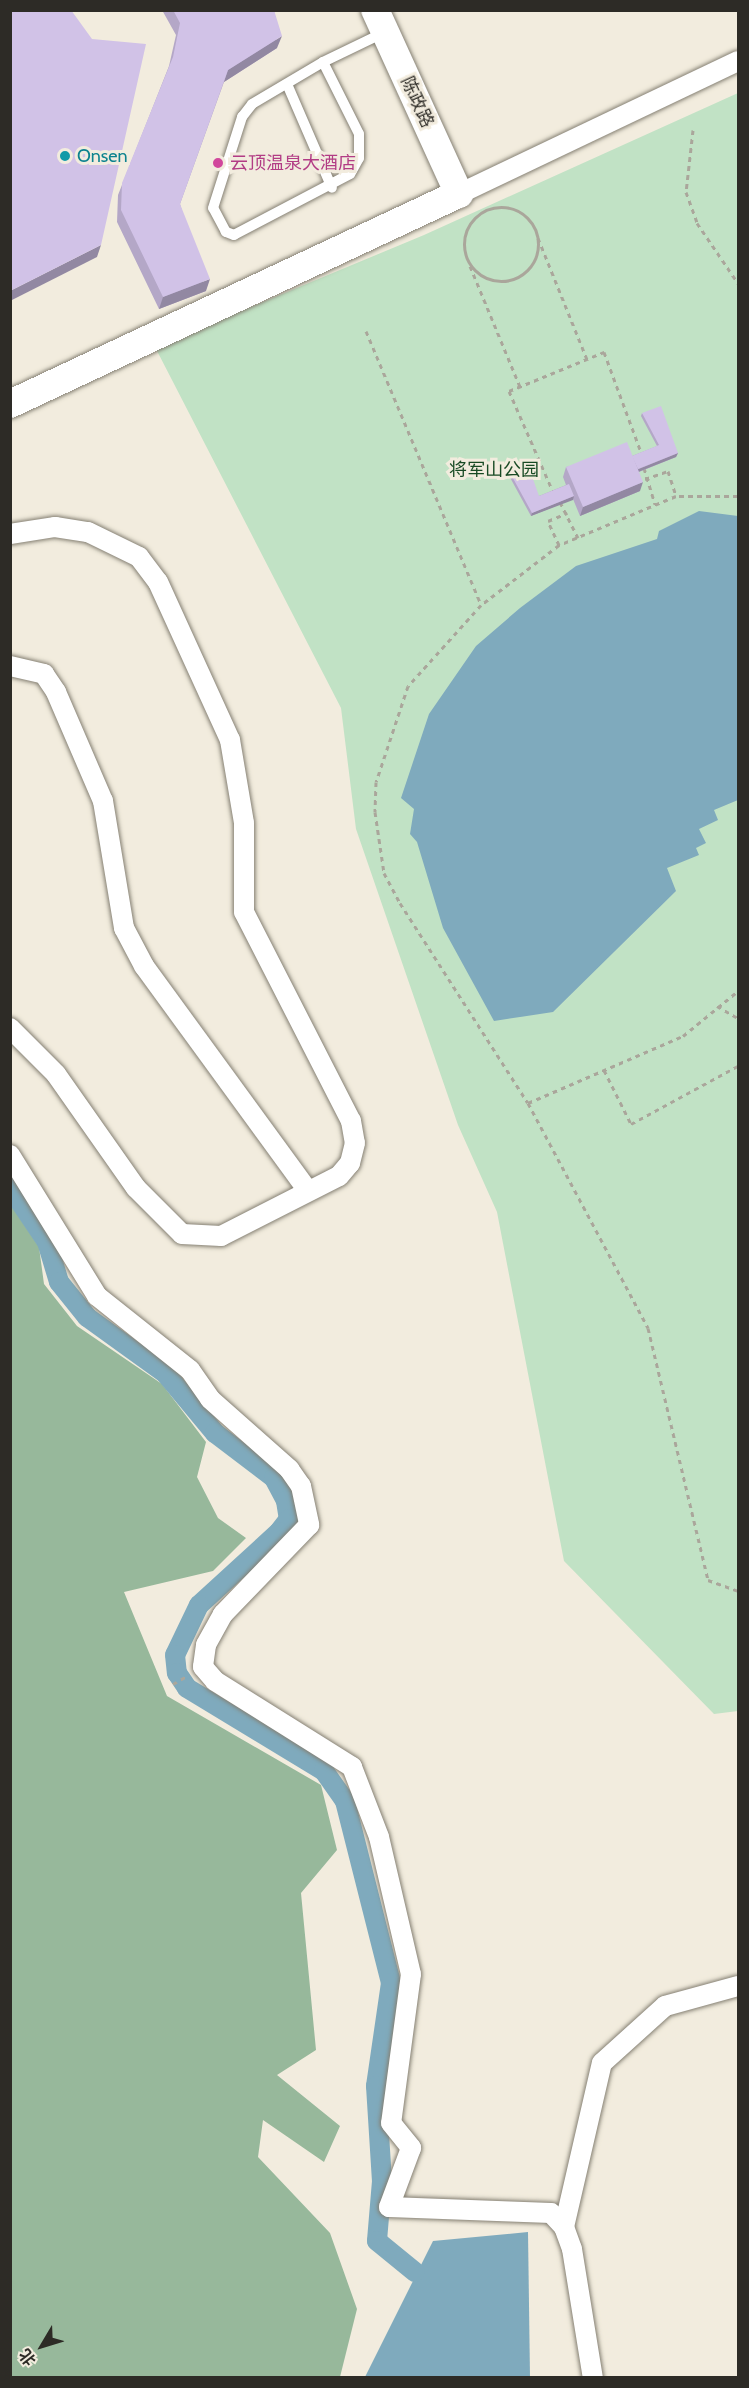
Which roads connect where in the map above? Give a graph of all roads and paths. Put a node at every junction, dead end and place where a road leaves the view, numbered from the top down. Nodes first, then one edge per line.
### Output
1 (380, 21) edge
2 (738, 61) edge
3 (324, 62) junction
4 (287, 84) junction
5 (693, 130) dead end
6 (332, 188) junction
7 (459, 194) junction
8 (533, 226) junction
9 (467, 258) junction
10 (738, 283) edge
11 (366, 331) dead end
12 (587, 359) junction
13 (520, 387) junction
14 (10, 404) edge
15 (645, 479) junction
16 (676, 496) junction
17 (738, 496) edge
18 (655, 505) junction
19 (567, 513) junction
20 (10, 534) edge
21 (578, 538) junction
22 (559, 545) junction
23 (481, 605) junction
24 (10, 666) edge
25 (738, 991) edge
26 (717, 1006) junction
27 (738, 1018) edge
28 (10, 1028) edge
29 (738, 1066) edge
30 (604, 1070) junction
31 (528, 1103) junction
32 (10, 1155) edge
33 (308, 1191) junction
34 (738, 1591) edge
35 (191, 1674) dead end
36 (173, 1684) dead end
37 (738, 1986) edge
38 (564, 2227) junction
39 (592, 2378) edge

1 - 3 lane
1 - 7 street, 陈政路
2 - 7 street
3 - 4 lane
3 - 6 lane
4 - 6 lane
4 - 6 lane
5 - 10 path
7 - 14 street
8 - 9 path
8 - 9 path
8 - 12 path
9 - 13 path
11 - 23 path
12 - 13 path
12 - 15 path
13 - 19 path
15 - 16 path
15 - 18 path
16 - 17 path
16 - 18 path
18 - 21 path
19 - 21 path
19 - 22 path
20 - 33 street
21 - 22 path
22 - 23 path
23 - 31 path
24 - 33 street
25 - 26 path
26 - 27 path
26 - 30 path
28 - 33 street
29 - 30 path
30 - 31 path
31 - 34 path
32 - 38 street
35 - 36 path
37 - 38 street
38 - 39 street

